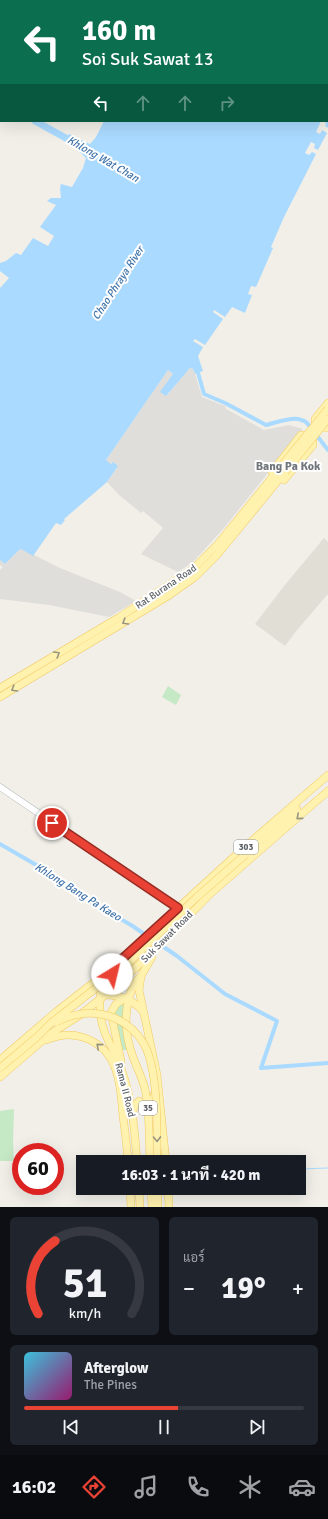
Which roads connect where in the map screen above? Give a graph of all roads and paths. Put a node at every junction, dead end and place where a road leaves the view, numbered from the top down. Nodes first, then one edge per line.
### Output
1 (328, 403) edge
2 (328, 409) edge
3 (328, 419) edge
4 (328, 427) edge
5 (282, 471) junction
6 (274, 486) junction
7 (261, 491) junction
8 (0, 688) edge
9 (0, 697) edge
10 (328, 775) edge
11 (328, 779) edge
12 (0, 787) edge
13 (328, 791) edge
14 (178, 908) junction
15 (158, 946) junction
16 (111, 969) junction
17 (104, 974) junction
18 (141, 976) junction
19 (124, 980) junction
20 (81, 992) junction
21 (102, 996) junction
22 (74, 998) junction
23 (127, 999) junction
24 (85, 1011) junction
25 (143, 1011) junction
26 (37, 1040) junction
27 (133, 1057) junction
28 (111, 1058) junction
29 (121, 1058) junction
30 (0, 1060) edge
31 (0, 1068) edge
32 (122, 1071) junction
33 (0, 1077) edge
34 (158, 1082) junction
35 (160, 1096) junction
36 (148, 1108) junction
37 (132, 1113) junction
38 (148, 1122) junction
39 (127, 1155) edge
40 (136, 1155) edge
41 (150, 1155) edge
42 (157, 1155) edge
43 (165, 1155) edge
44 (130, 1195) edge
45 (139, 1195) edge
46 (151, 1195) edge
47 (158, 1195) edge
48 (168, 1195) edge
49 (131, 1207) edge
50 (140, 1207) edge
51 (152, 1207) edge
52 (158, 1207) edge
53 (168, 1207) edge

1 - 4 main road
2 - 5 main road, Rat Burana Road, bridge
3 - 5 main road, Rat Burana Road, bridge
5 - 6 main road, Rat Burana Road
5 - 7 main road, Rat Burana Road
6 - 7 main road
6 -> 9 main road, Rat Burana Road
8 -> 7 main road, Rat Burana Road
10 - 14 main road, Suk Sawat Road / 303
11 - 26 main road, 303, bridge
12 - 14 street
13 -> 15 main road, Suk Sawat Road / 303
14 - 16 main road, Suk Sawat Road / 303
15 - 18 main road, Rama II Road / 35
15 - 19 main road, Suk Sawat Road / 303
16 - 17 main road, Suk Sawat Road / 303
16 - 19 main road
17 - 20 main road, Suk Sawat Road / 303
17 - 21 main road, Rama II Road / 35
18 - 23 main road, Rama II Road / 35
18 - 25 main road, Rama II Road / 35
19 - 21 main road, Suk Sawat Road / 303
20 - 21 main road
20 - 22 main road, Suk Sawat Road / 303
21 - 23 main road
21 - 24 main road, Suk Sawat Road / 303
21 - 32 main road, Rama II Road / 35
22 - 24 main road
22 - 30 main road, Suk Sawat Road / 303
23 - 25 main road
23 - 27 main road, Rama II Road / 35
23 - 29 main road
24 - 26 main road, Suk Sawat Road / 303
25 - 34 main road, Rama II Road / 35
28 -> 26 main road, Rama II Road
26 - 31 main road, bridge
26 - 33 main road, Suk Sawat Road / 303
26 -> 42 main road, bridge
27 - 29 main road
27 - 36 main road, Rama II Road / 35
28 - 32 main road
28 - 39 main road, Rama II Road
29 - 32 main road
32 - 37 main road, Rama II Road / 35
34 - 35 main road, Rama II Road / 35
34 - 36 main road
35 - 38 main road
35 - 43 main road, Rama II Road / 35
36 - 37 main road
36 - 38 main road, Rama II Road / 35
37 - 40 main road, Rama II Road / 35
38 - 41 main road, Rama II Road / 35
44 - 49 main road
45 - 50 main road
46 - 51 main road
47 - 52 main road
48 - 53 main road

